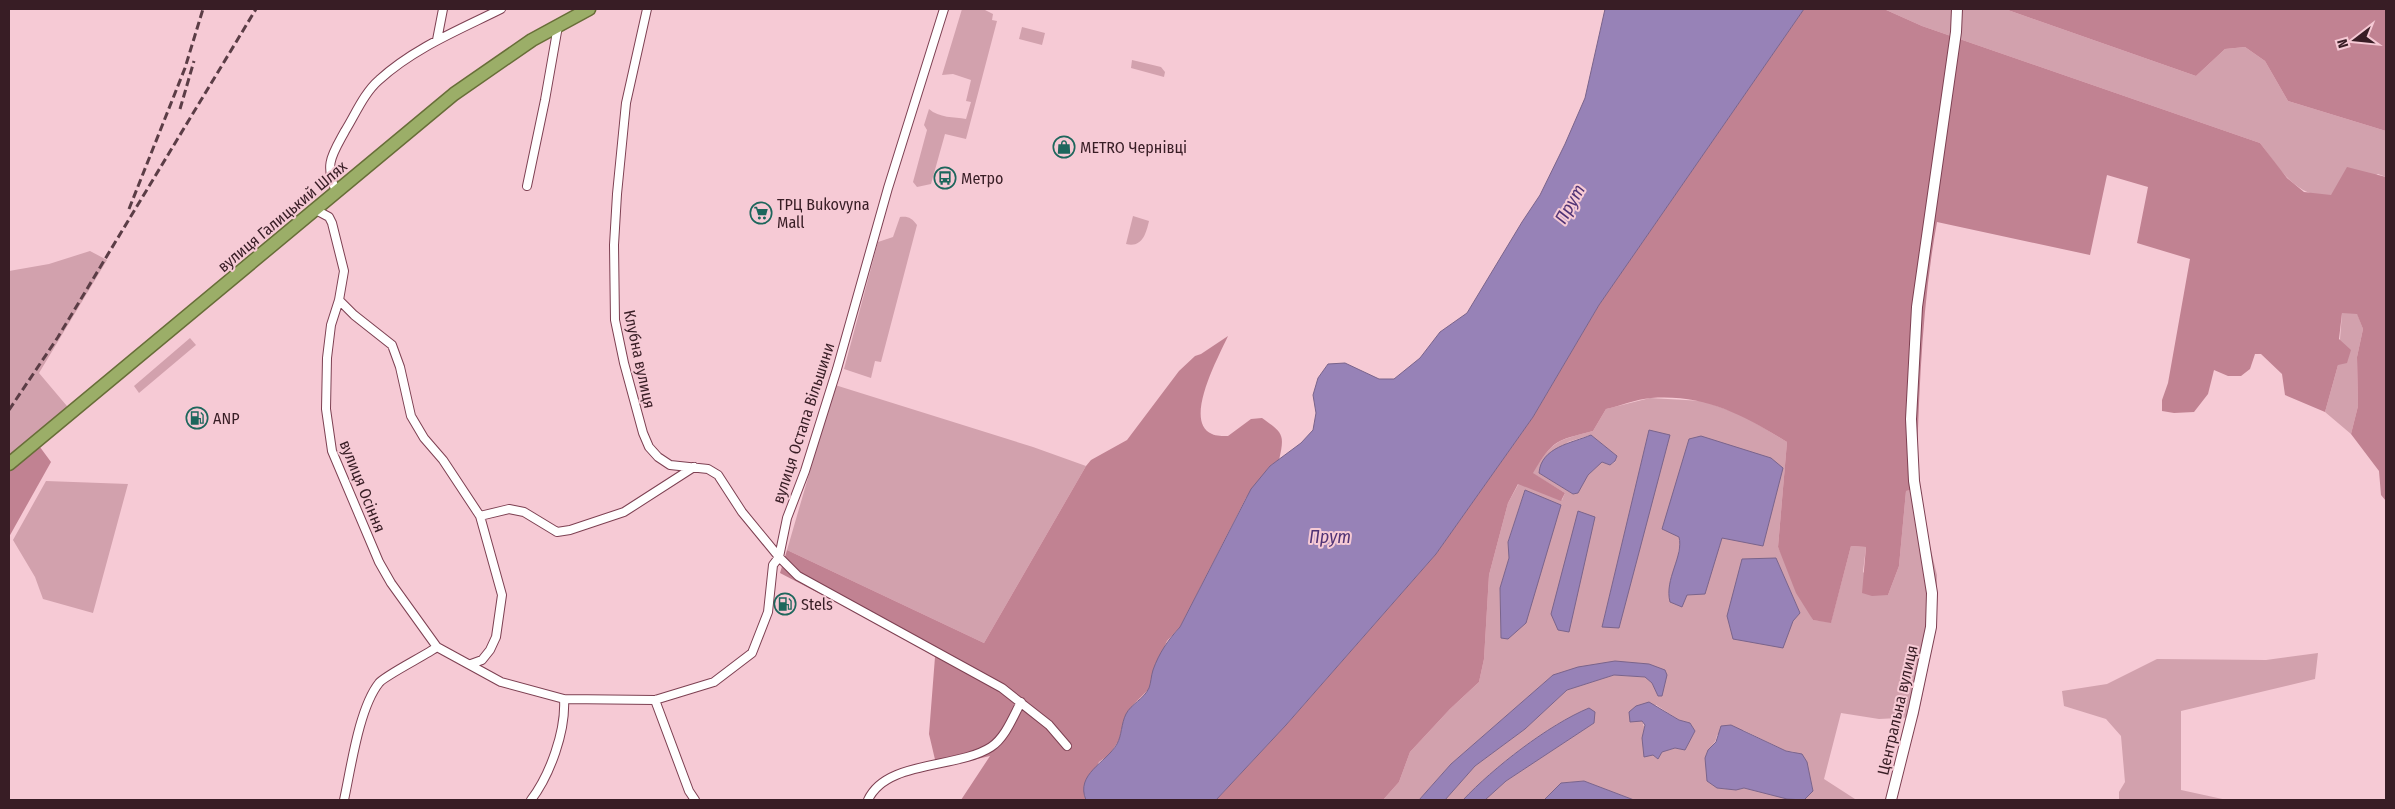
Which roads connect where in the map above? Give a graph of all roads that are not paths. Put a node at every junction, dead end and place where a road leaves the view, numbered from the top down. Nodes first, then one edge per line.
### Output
1 (443, 9) edge
2 (501, 9) edge
3 (589, 9) edge
4 (647, 9) edge
5 (944, 9) edge
6 (1956, 11) edge
7 (558, 26) junction
8 (437, 40) junction
9 (526, 186) dead end
10 (336, 191) junction
11 (314, 209) junction
12 (339, 300) junction
13 (9, 464) edge
14 (694, 467) junction
15 (480, 516) junction
16 (779, 557) junction
17 (437, 647) junction
18 (471, 664) junction
19 (564, 699) junction
20 (655, 700) junction
21 (1021, 702) junction
22 (1067, 746) dead end
23 (344, 800) edge
24 (531, 800) edge
25 (695, 800) edge
26 (868, 800) edge
27 (1891, 800) edge

1 - 8 street
2 - 8 street
3 - 7 highway, вулиця Галицький Шлях
4 - 14 street, Клубна вулиця
5 - 16 street, вулиця Остапа Вільшини
6 - 27 main road, Центральна вулиця
7 - 9 street
7 - 10 highway, вулиця Галицький Шлях
8 - 10 street
10 - 11 highway, вулиця Галицький Шлях
11 - 12 street, вулиця Осіння
11 - 13 highway, вулиця Галицький Шлях
12 - 15 street
12 - 17 street, вулиця Осіння
14 - 15 street
14 - 16 street, Клубна вулиця
15 - 18 street
16 - 20 street, вулиця Остапа Вільшини
16 - 21 street, Клубна вулиця
17 - 18 street, вулиця Остапа Вільшини
17 - 23 street
18 - 19 street, вулиця Остапа Вільшини
19 - 20 street, вулиця Остапа Вільшини
19 - 24 street
20 - 25 street
21 - 22 street, Клубна вулиця
21 - 26 street

